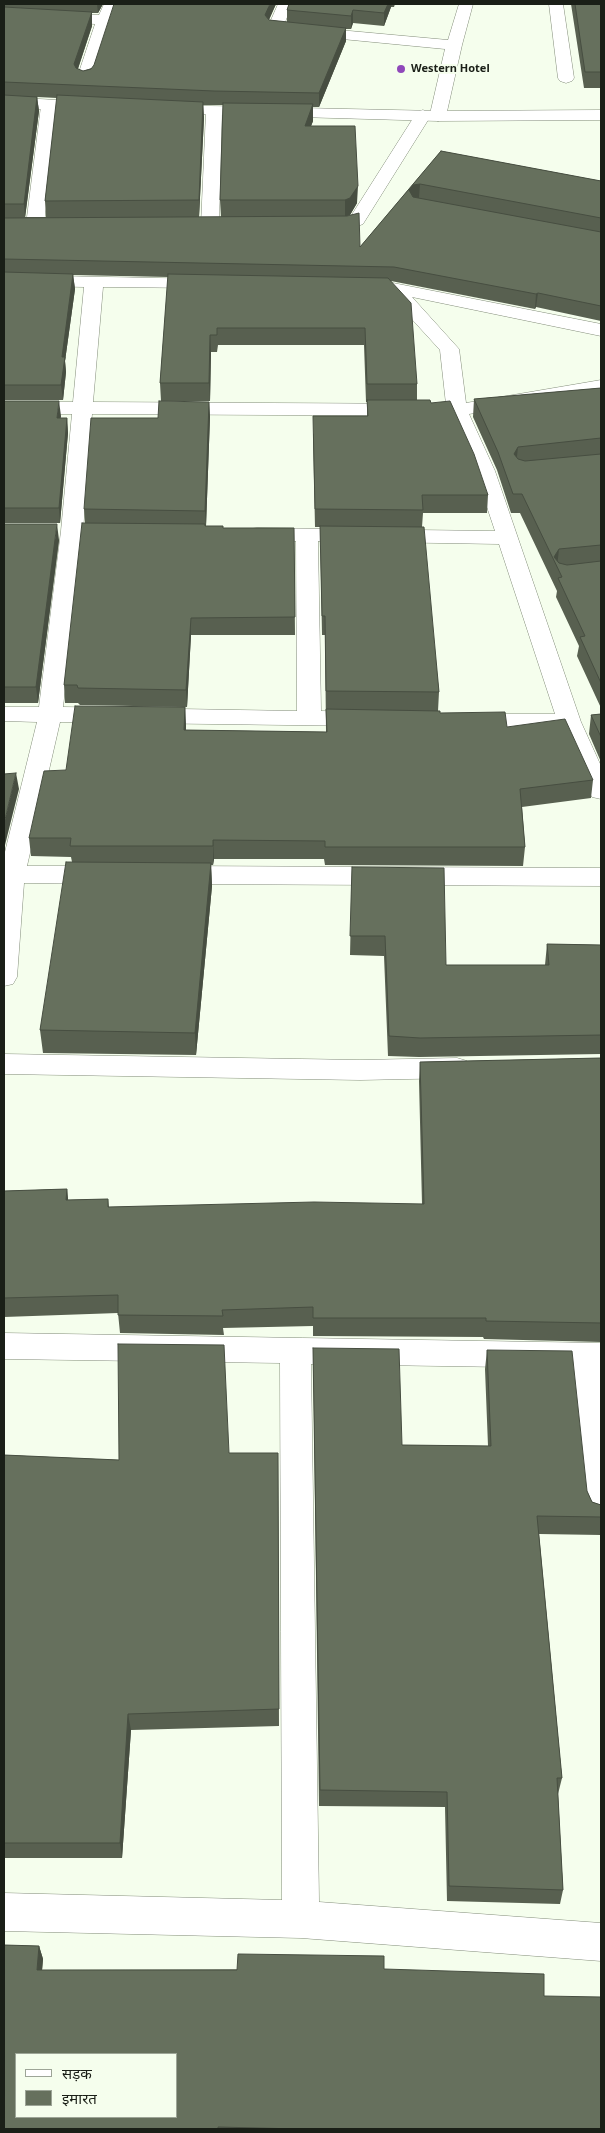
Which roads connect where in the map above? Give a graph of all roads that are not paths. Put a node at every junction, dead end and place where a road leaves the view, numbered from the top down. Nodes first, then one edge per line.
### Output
1 (111, 4) edge
2 (285, 4) edge
3 (466, 4) edge
4 (556, 4) edge
5 (4, 14) edge
6 (104, 20) junction
7 (454, 44) junction
8 (85, 78) edge
9 (566, 78) dead end
10 (4, 102) edge
11 (49, 106) junction
12 (107, 108) edge
13 (146, 109) edge
14 (214, 112) junction
15 (601, 115) edge
16 (430, 116) junction
17 (54, 225) edge
18 (190, 225) edge
19 (210, 225) junction
20 (229, 225) edge
21 (304, 225) edge
22 (4, 280) edge
23 (94, 280) junction
24 (224, 284) edge
25 (343, 287) edge
26 (393, 288) junction
27 (601, 330) edge
28 (601, 386) edge
29 (4, 408) edge
30 (83, 409) junction
31 (456, 410) junction
32 (238, 534) edge
33 (307, 535) junction
34 (508, 538) junction
35 (4, 714) edge
36 (50, 715) junction
37 (309, 718) junction
38 (386, 719) edge
39 (444, 720) edge
40 (569, 722) junction
41 (601, 791) edge
42 (8, 874) edge
43 (122, 875) edge
44 (152, 875) edge
45 (601, 877) edge
46 (4, 977) edge
47 (4, 1064) edge
48 (485, 1068) edge
49 (4, 1346) edge
50 (295, 1352) junction
51 (593, 1356) edge
52 (601, 1508) edge
53 (4, 1912) edge
54 (301, 1919) junction
55 (601, 1942) edge

1 - 6 street
2 - 7 street
3 - 7 street
4 - 9 street
5 - 6 street
6 - 8 street
7 - 16 street
10 - 11 street
11 - 12 street
11 - 17 street
13 - 14 street
14 - 16 street
14 - 19 street
15 - 16 street
16 - 21 street
18 - 19 street
19 - 20 street
22 - 23 street
23 - 24 street
23 - 30 street
25 - 26 street
26 - 27 street
26 - 31 street
28 - 31 street
29 - 30 street
30 - 31 street
30 - 36 street
31 - 34 street
32 - 33 street
33 - 34 street
33 - 37 street
34 - 40 street
35 - 36 street
36 - 37 street
36 - 42 street
37 - 38 street
39 - 40 street
40 - 41 street
42 - 43 street
42 - 46 street
44 - 45 street
47 - 48 street
49 - 50 street
50 - 51 street
50 - 54 street
51 - 52 street
53 - 54 street
54 - 55 street

